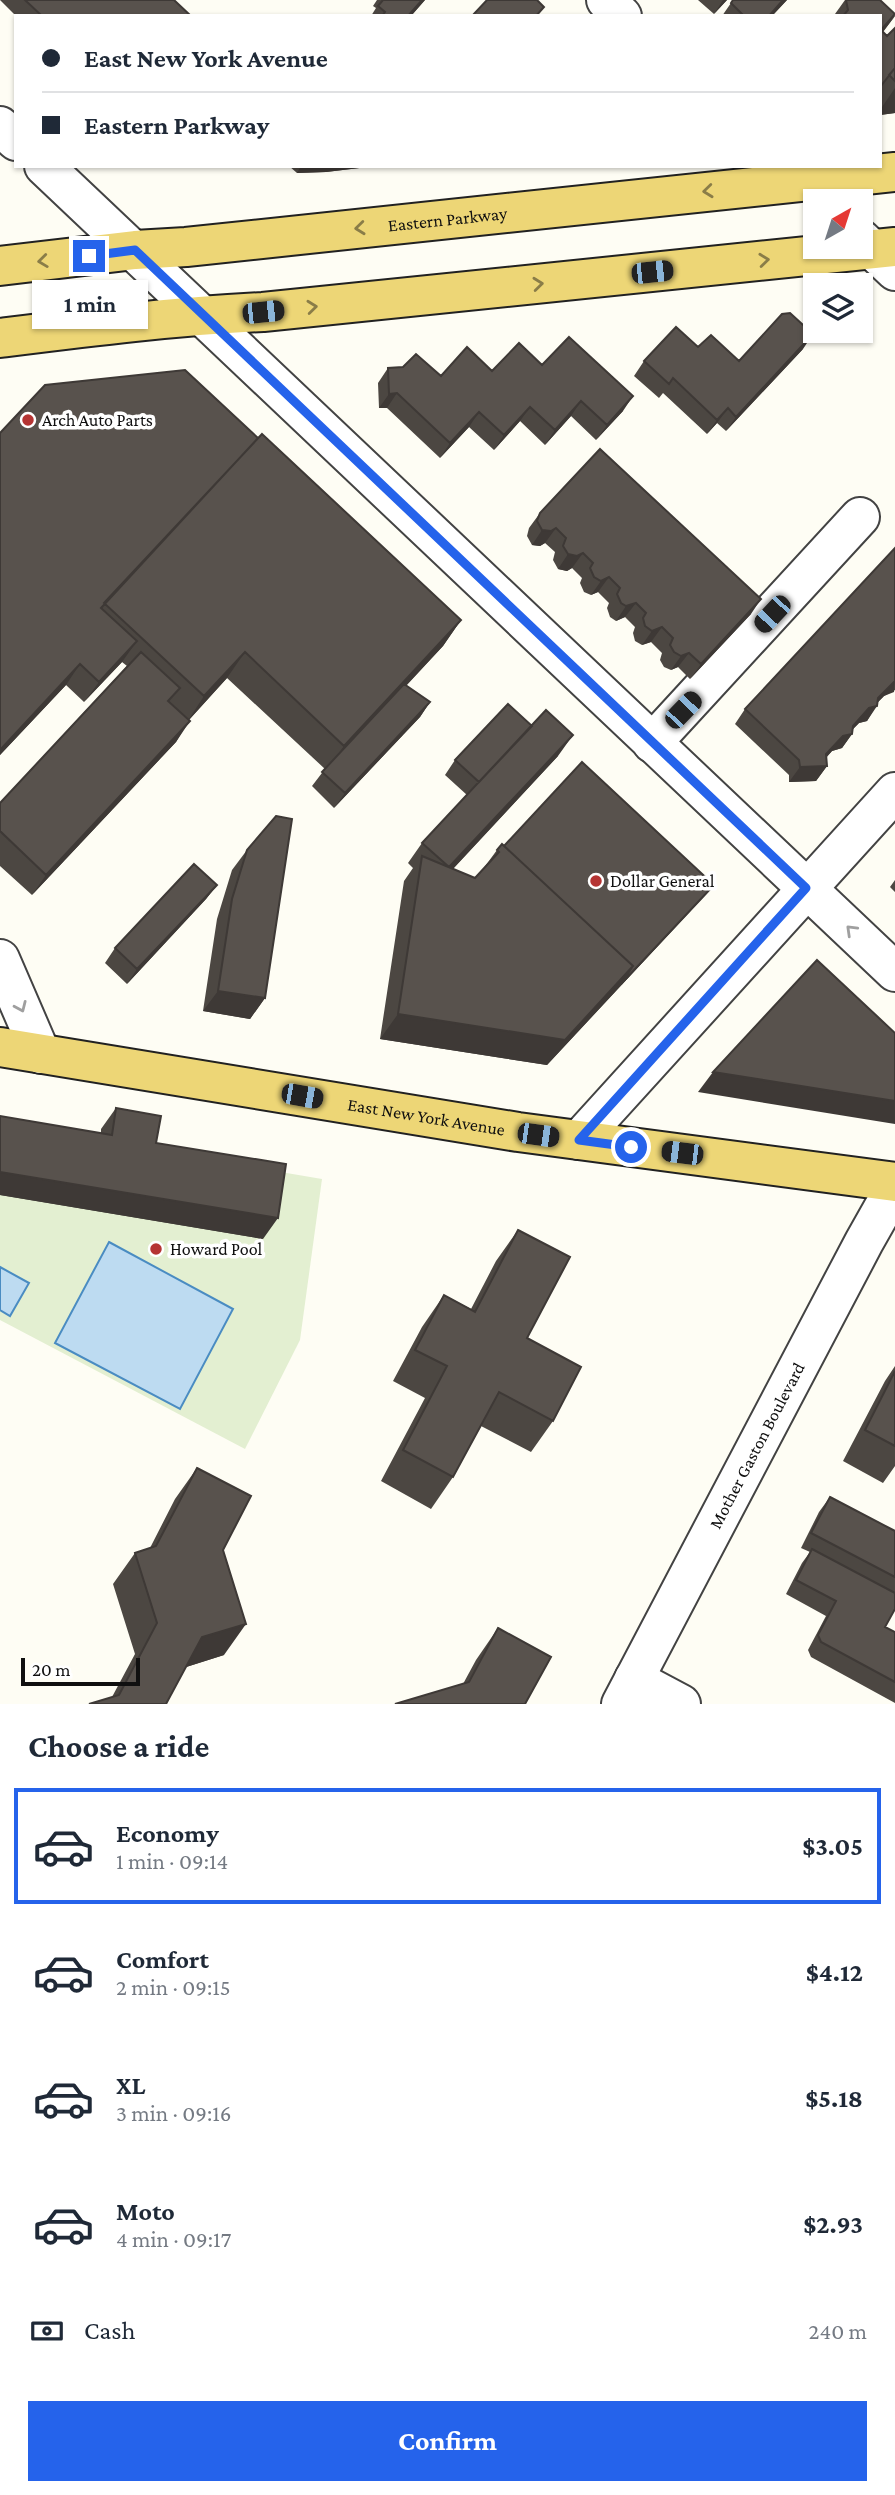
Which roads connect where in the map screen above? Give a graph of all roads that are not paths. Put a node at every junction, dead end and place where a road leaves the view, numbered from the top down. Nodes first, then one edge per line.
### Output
1 (606, 0) edge
2 (620, 14) edge
3 (0, 126) edge
4 (14, 139) edge
5 (46, 168) edge
6 (895, 172) edge
7 (801, 183) edge
8 (135, 250) junction
9 (881, 252) edge
10 (0, 266) edge
11 (203, 315) junction
12 (0, 338) edge
13 (860, 517) dead end
14 (652, 743) junction
15 (895, 792) edge
16 (806, 888) junction
17 (0, 959) edge
18 (895, 972) edge
19 (0, 1047) edge
20 (41, 1054) junction
21 (579, 1140) junction
22 (895, 1182) edge
23 (895, 1187) edge
24 (628, 1692) edge
25 (681, 1704) edge

1 - 2 street
3 - 4 street
5 - 8 street
6 - 7 main road, Eastern Parkway
7 -> 8 main road, Eastern Parkway
8 -> 10 main road, Eastern Parkway
8 - 11 street
11 -> 9 main road
11 - 12 main road
11 - 14 street
13 - 14 street
14 - 16 street
15 - 16 street
18 -> 16 street
16 - 21 street
17 -> 20 street
19 - 20 main road, East New York Avenue
20 - 21 main road, East New York Avenue
21 - 22 main road, East New York Avenue
23 - 24 street, Mother Gaston Boulevard
24 - 25 street

